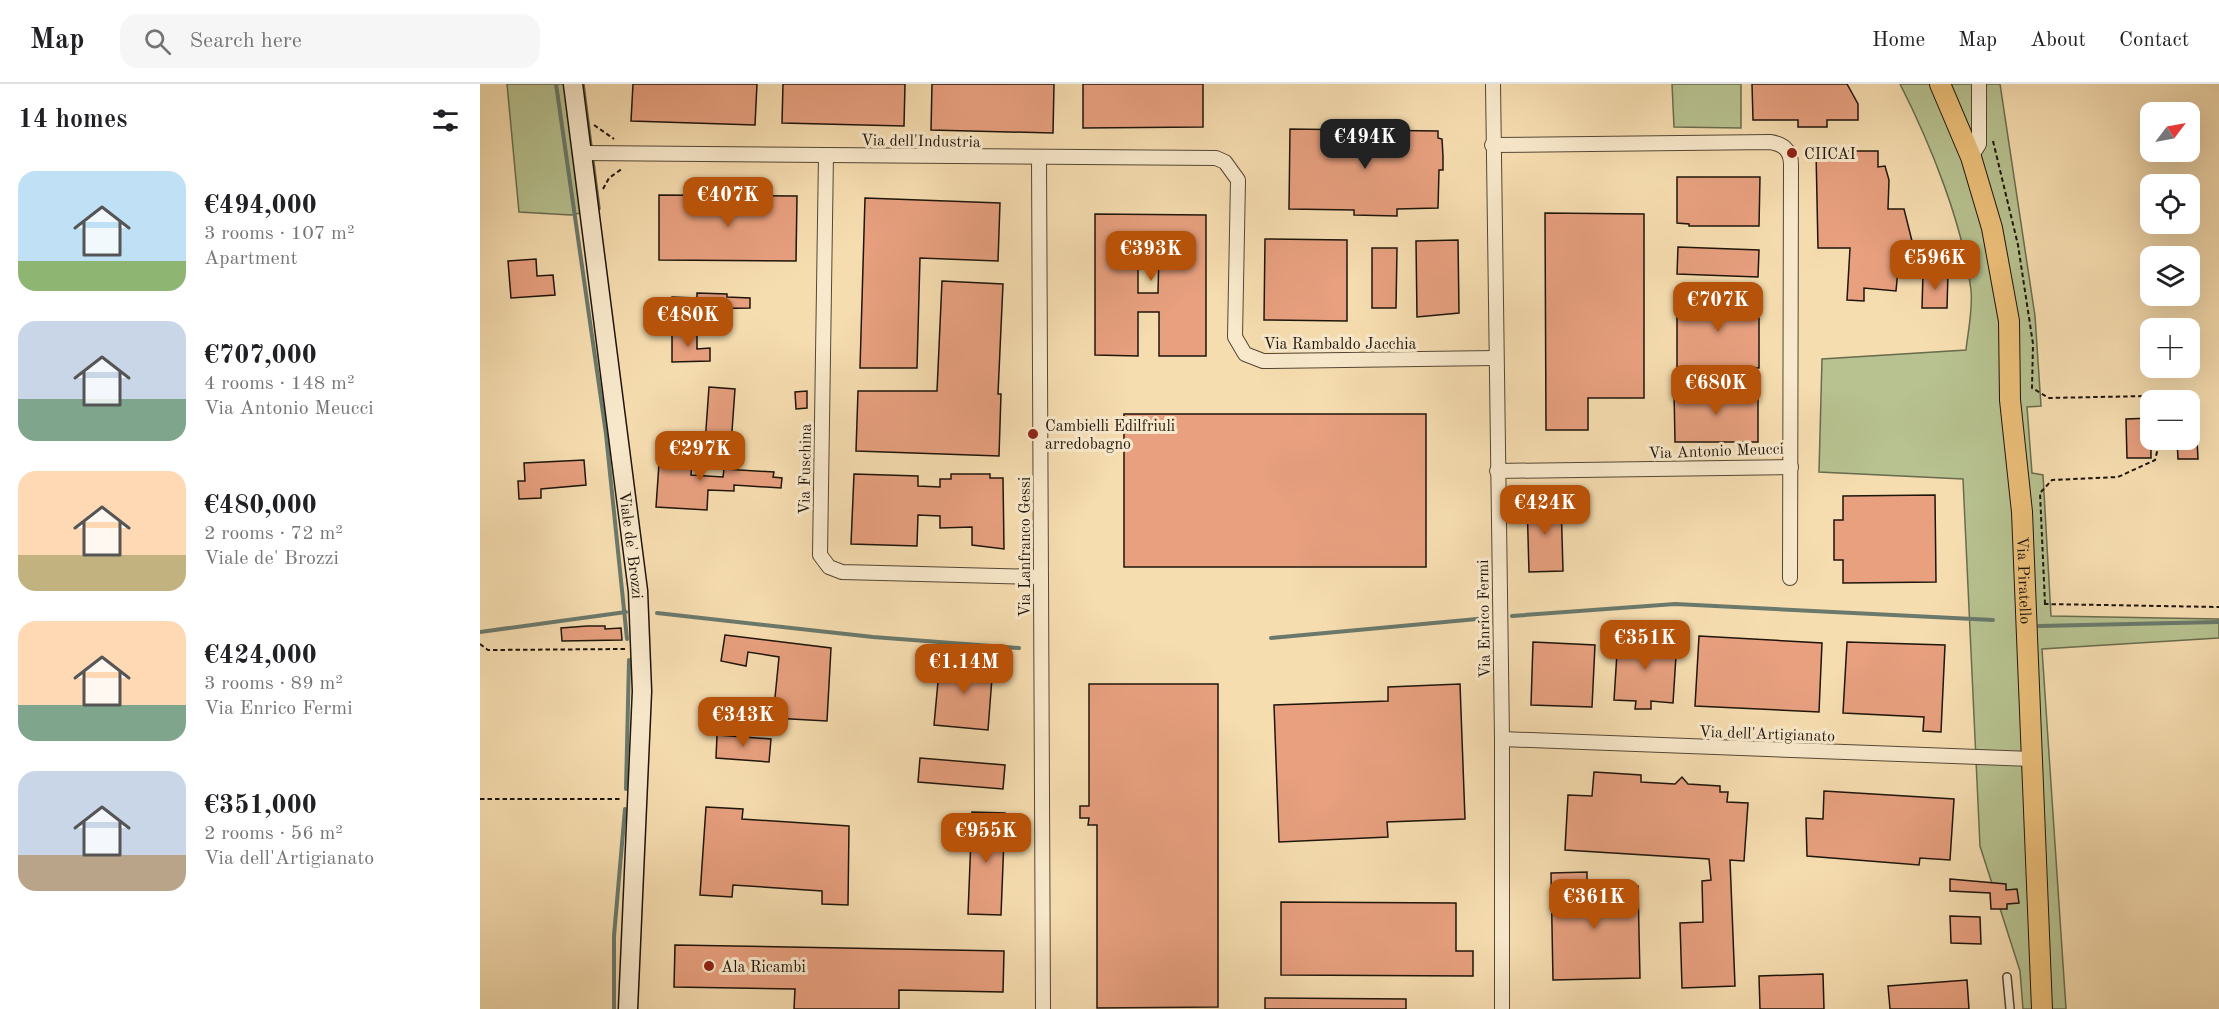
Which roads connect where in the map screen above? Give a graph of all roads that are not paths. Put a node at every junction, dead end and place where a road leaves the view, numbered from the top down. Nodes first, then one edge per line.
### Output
1 (573, 84) edge
2 (1492, 84) edge
3 (1940, 84) edge
4 (1979, 84) edge
5 (1492, 145) junction
6 (583, 153) junction
7 (826, 155) junction
8 (1039, 158) junction
9 (1971, 158) junction
10 (1239, 190) joint
11 (1495, 358) junction
12 (1791, 467) junction
13 (1497, 471) junction
14 (1041, 577) junction
15 (1790, 578) dead end
16 (1502, 739) junction
17 (2032, 759) junction
18 (2007, 976) dead end
19 (628, 1009) edge
20 (1043, 1009) edge
21 (1502, 1009) edge
22 (2010, 1009) edge
23 (2042, 1009) edge

1 - 6 street, Viale de' Brozzi
2 - 5 street, Via Enrico Fermi
3 - 9 main road, Via Piratello
4 - 9 street
5 - 11 street, Via Enrico Fermi
5 - 12 street, Via Antonio Meucci
6 - 7 street, Via dell'Industria
6 - 19 street, Viale de' Brozzi
7 - 8 street, Via dell'Industria
7 - 14 street, Via Fuschina
8 - 10 street, Via dell'Industria
8 - 14 street, Via Lanfranco Gessi
9 - 17 main road, Via Piratello
10 - 11 street, Via Rambaldo Jacchia
11 - 13 street, Via Enrico Fermi
12 - 13 street, Via Antonio Meucci
12 - 15 street
13 - 16 street, Via Enrico Fermi
14 - 20 street, Via Lanfranco Gessi
16 - 17 street, Via dell'Artigianato
16 - 21 street, Via Enrico Fermi
17 - 23 main road, Via Piratello
18 - 22 lane

